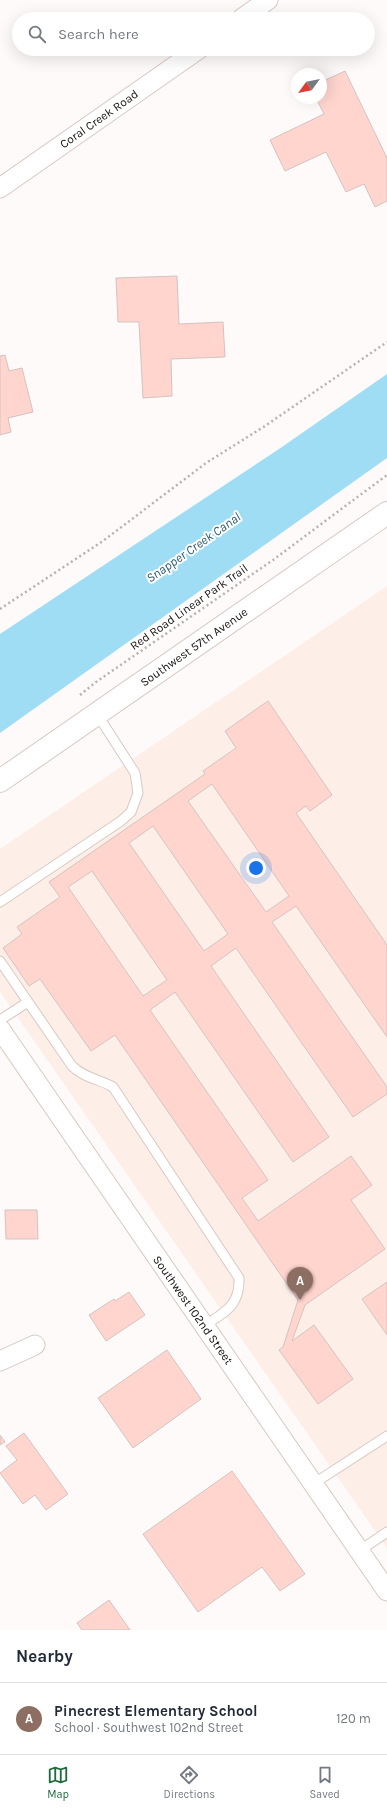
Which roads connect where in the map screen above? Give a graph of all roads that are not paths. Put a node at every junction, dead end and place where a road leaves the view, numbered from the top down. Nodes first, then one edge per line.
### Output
1 (268, 0) edge
2 (251, 12) edge
3 (189, 56) edge
4 (0, 188) edge
5 (387, 513) edge
6 (97, 714) junction
7 (0, 781) edge
8 (0, 902) edge
9 (0, 961) edge
10 (28, 1002) junction
11 (0, 1020) edge
12 (0, 1029) edge
13 (204, 1326) junction
14 (36, 1345) dead end
15 (0, 1361) edge
16 (387, 1436) edge
17 (313, 1484) junction
18 (387, 1532) edge
19 (359, 1551) junction
20 (387, 1591) edge

1 - 2 street
3 - 4 street, Coral Creek Road
5 - 6 main road, Southwest 57th Avenue
6 - 7 main road, Southwest 57th Avenue
6 - 8 lane
9 - 10 lane
10 - 11 lane
10 - 13 lane
12 - 13 street, Southwest 102nd Street
13 - 17 street, Southwest 102nd Street
14 - 15 street
16 - 17 lane
17 - 19 street, Southwest 102nd Street
18 - 19 lane
19 - 20 street, Southwest 102nd Street

